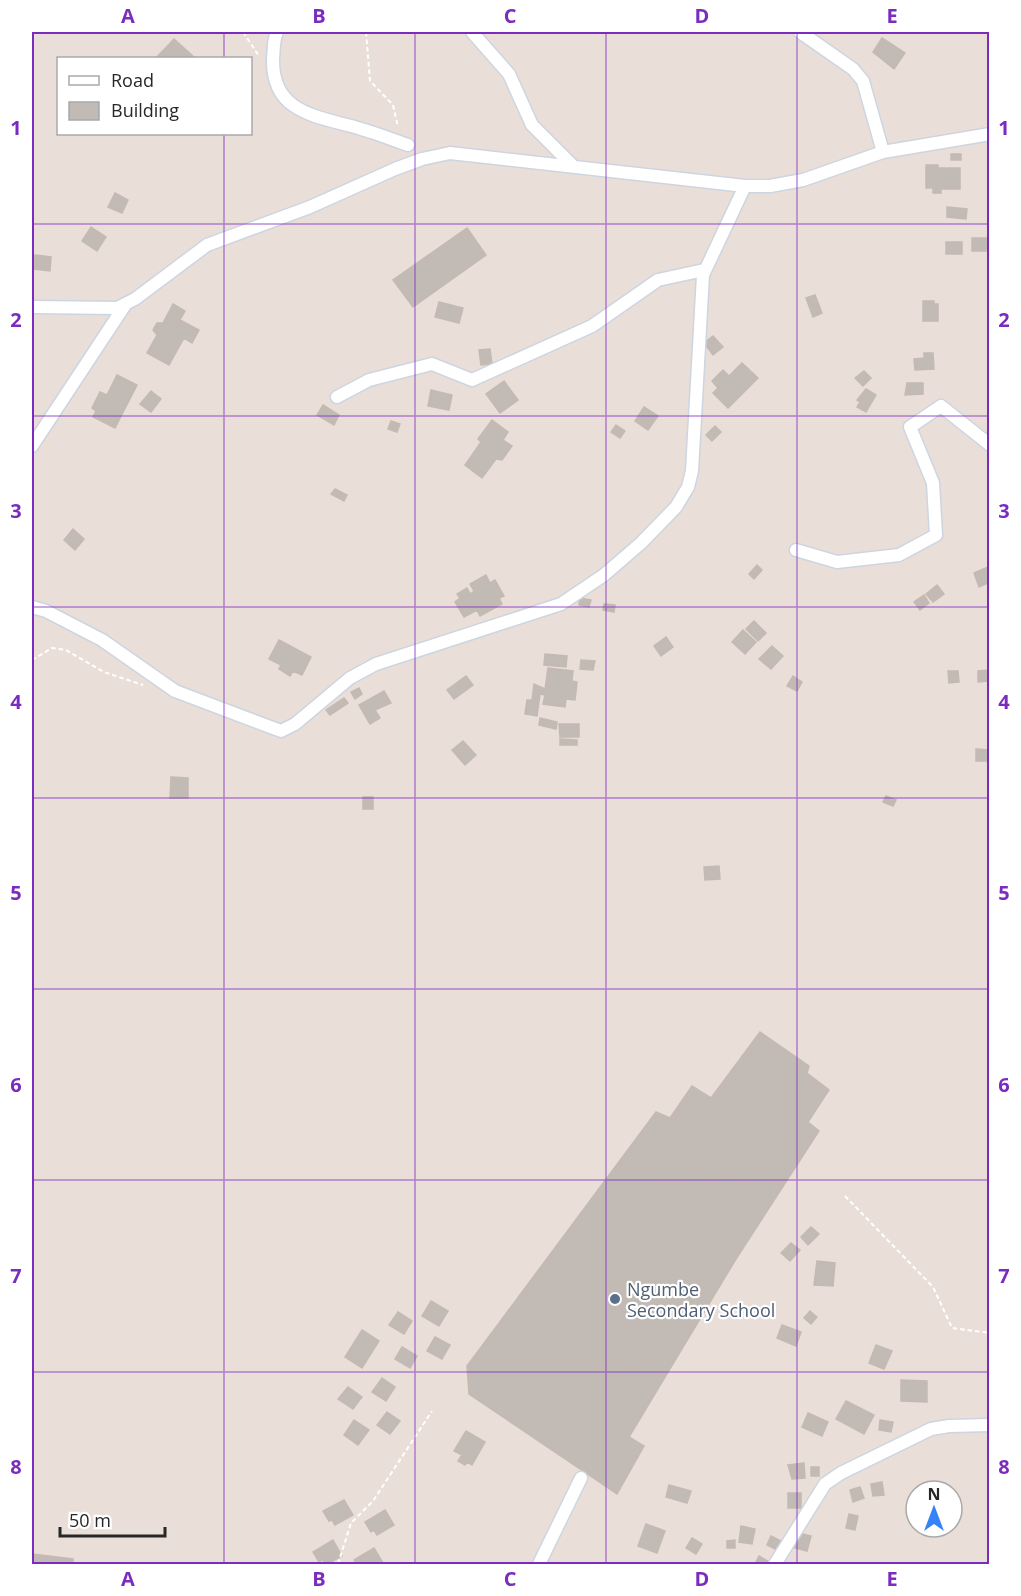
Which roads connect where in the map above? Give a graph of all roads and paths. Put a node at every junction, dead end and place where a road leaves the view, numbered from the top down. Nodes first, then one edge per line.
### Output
1 (243, 32) edge
2 (277, 32) edge
3 (366, 32) edge
4 (472, 32) edge
5 (800, 32) edge
6 (273, 67) junction
7 (990, 134) edge
8 (408, 145) joint
9 (883, 152) junction
10 (573, 166) junction
11 (745, 186) junction
12 (704, 270) junction
13 (125, 305) junction
14 (32, 307) edge
15 (337, 397) dead end
16 (990, 445) edge
17 (32, 446) edge
18 (796, 550) dead end
19 (32, 607) edge
20 (32, 660) edge
21 (152, 687) dead end
22 (845, 1196) dead end
23 (990, 1333) edge
24 (432, 1411) dead end
25 (990, 1425) edge
26 (581, 1478) dead end
27 (338, 1564) edge
28 (539, 1564) edge
29 (775, 1564) edge

1 - 6 path
2 - 6 street
3 - 8 path
4 - 10 street
5 - 9 street
6 - 8 street
7 - 9 street
9 - 11 street
10 - 11 street
10 - 13 street
11 - 12 street
12 - 15 street
12 - 19 street
13 - 14 street
13 - 17 street
16 - 18 street
20 - 21 path
22 - 23 path
24 - 27 path
25 - 29 street
26 - 28 street

